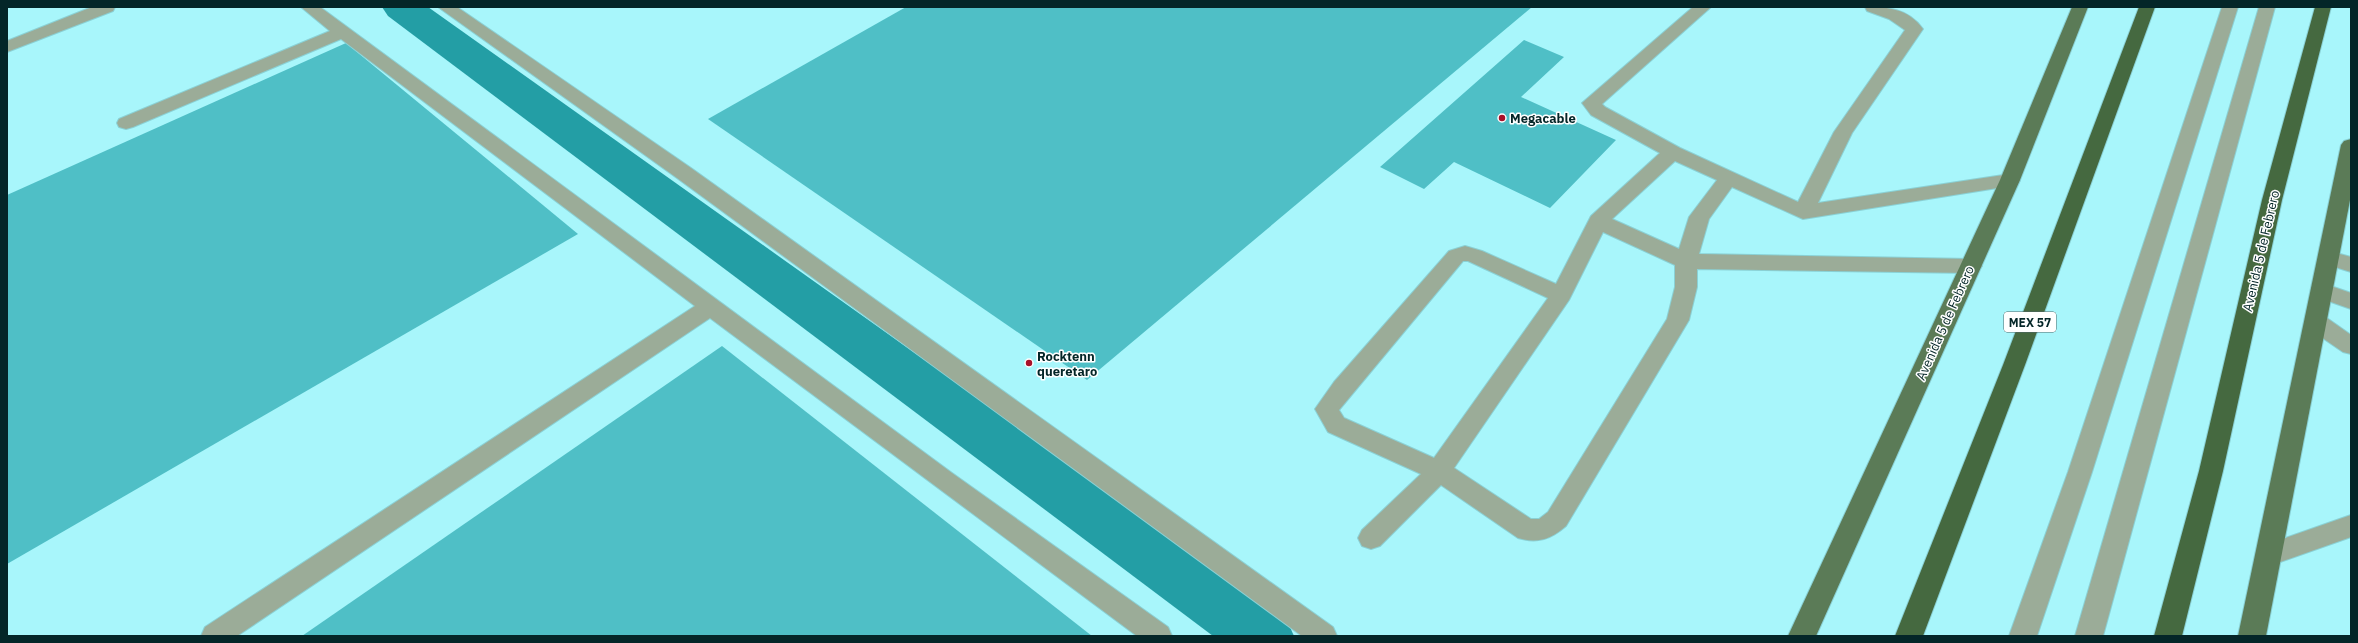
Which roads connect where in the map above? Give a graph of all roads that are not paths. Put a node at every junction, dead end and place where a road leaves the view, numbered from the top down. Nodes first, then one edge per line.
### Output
1 (106, 7) edge
2 (309, 7) edge
3 (446, 7) edge
4 (1703, 7) edge
5 (1873, 7) edge
6 (2080, 7) edge
7 (2147, 7) edge
8 (2230, 7) edge
9 (2267, 7) edge
10 (2323, 7) edge
11 (342, 32) junction
12 (7, 47) edge
13 (126, 123) dead end
14 (1673, 152) junction
15 (2350, 159) edge
16 (1728, 178) junction
17 (2010, 180) junction
18 (1803, 212) junction
19 (1598, 221) junction
20 (2329, 258) junction
21 (1686, 261) junction
22 (2351, 265) edge
23 (1971, 266) junction
24 (2322, 291) junction
25 (1561, 295) junction
26 (2351, 301) edge
27 (710, 307) junction
28 (2316, 322) junction
29 (2351, 346) edge
30 (1439, 471) junction
31 (2351, 526) edge
32 (1371, 538) dead end
33 (2270, 555) junction
34 (215, 636) edge
35 (1158, 636) edge
36 (1323, 636) edge
37 (1802, 636) edge
38 (1909, 636) edge
39 (2023, 636) edge
40 (2089, 636) edge
41 (2168, 636) edge
42 (2252, 636) edge

1 - 12 lane
2 - 11 lane
3 - 36 lane
4 - 14 lane
5 - 18 lane
6 - 17 main road, Avenida 5 de Febrero
7 - 38 highway, MEX 57
8 - 39 lane
9 - 40 lane
10 - 41 highway, Avenida 5 de Febrero
11 - 13 lane
11 - 27 lane
14 - 16 lane
14 - 19 lane
15 - 20 main road
16 - 18 lane
16 - 21 lane
17 - 18 lane
17 - 23 main road, Avenida 5 de Febrero
19 - 21 lane
19 - 25 lane
20 - 22 lane
20 - 24 main road
21 - 23 lane
21 - 30 lane
23 - 37 main road, Avenida 5 de Febrero
24 - 26 lane
24 - 28 main road
25 - 30 lane
25 - 30 lane
27 - 34 lane
27 - 35 lane
28 - 29 lane
28 - 33 main road
30 - 32 lane
31 - 33 lane
33 - 42 main road

